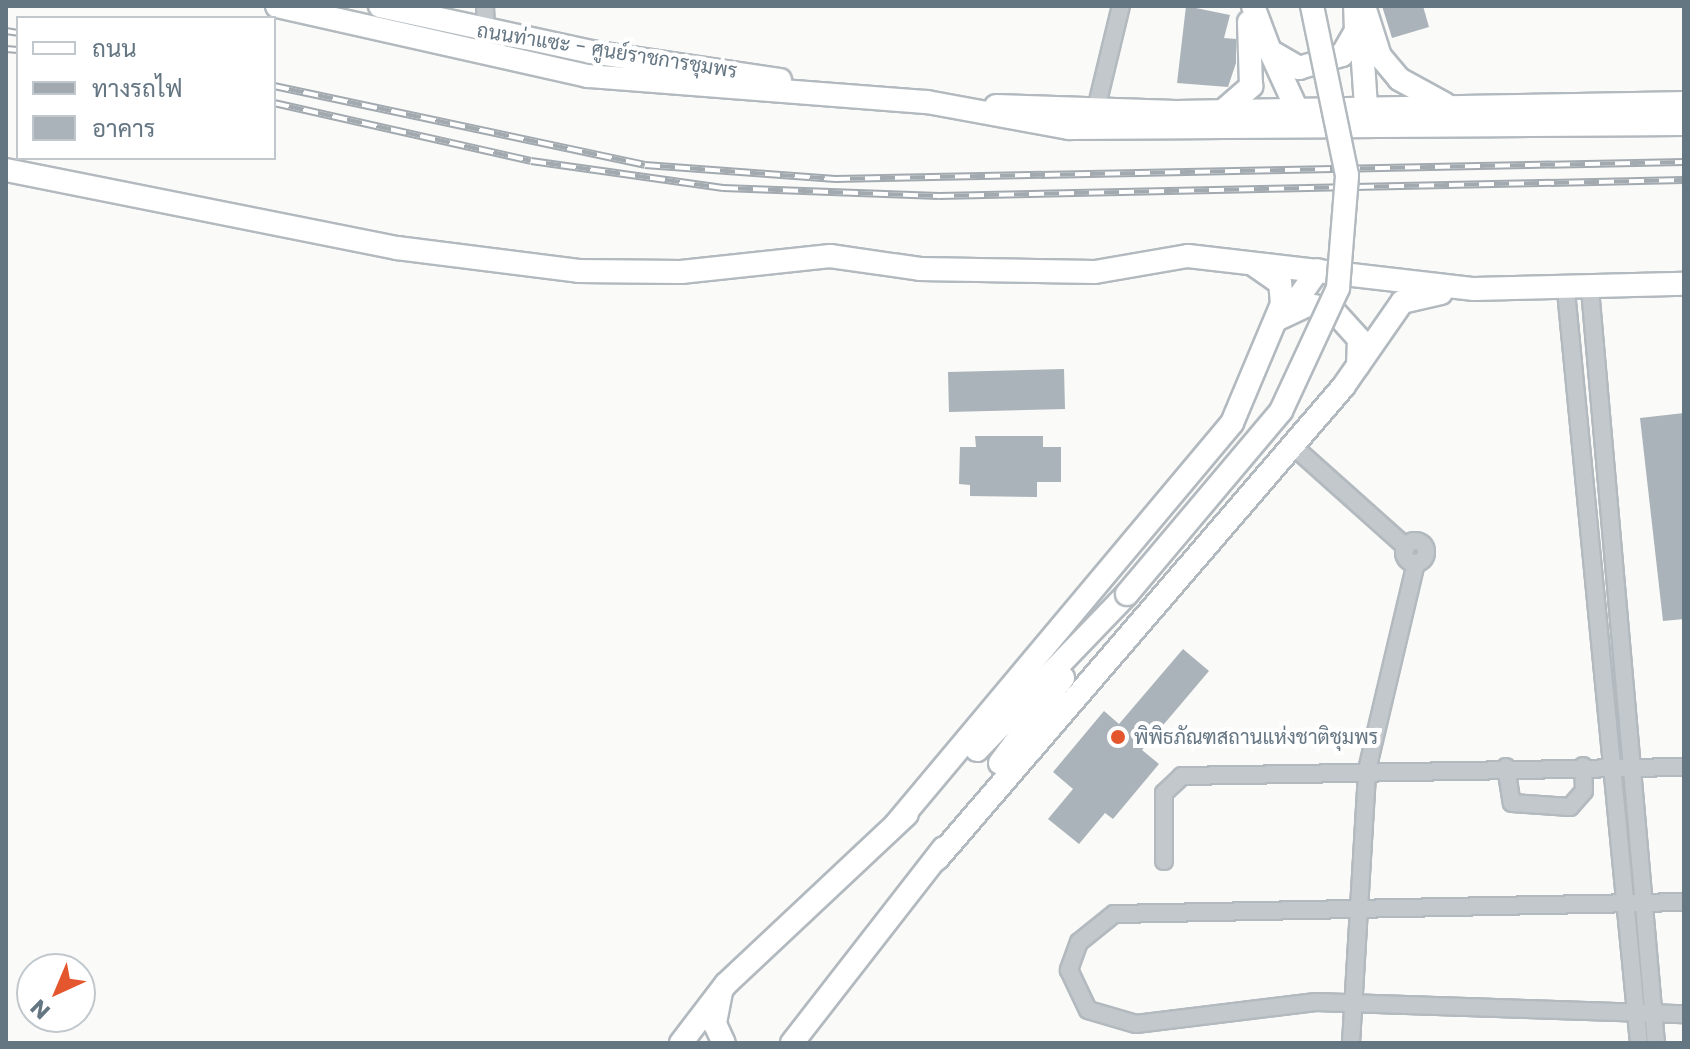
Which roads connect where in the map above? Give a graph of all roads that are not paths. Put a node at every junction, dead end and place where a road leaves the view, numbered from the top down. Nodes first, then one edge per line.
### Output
1 (277, 6) edge
2 (380, 6) edge
3 (485, 6) edge
4 (1121, 6) edge
5 (1250, 6) edge
6 (1312, 6) edge
7 (1359, 9) edge
8 (486, 32) junction
9 (1270, 51) junction
10 (487, 56) junction
11 (836, 93) junction
12 (1684, 103) edge
13 (955, 106) junction
14 (1454, 107) junction
15 (1096, 109) junction
16 (1220, 111) junction
17 (1302, 119) junction
18 (1367, 119) junction
19 (1684, 124) edge
20 (6, 170) edge
21 (1244, 260) junction
22 (1318, 270) junction
23 (1383, 278) junction
24 (1684, 284) edge
25 (1474, 289) junction
26 (1590, 289) junction
27 (1566, 291) junction
28 (1284, 315) junction
29 (1359, 357) junction
30 (1293, 446) junction
31 (1127, 594) junction
32 (1615, 602) junction
33 (1595, 604) junction
34 (1611, 765) junction
35 (1583, 766) junction
36 (1629, 766) junction
37 (1506, 767) junction
38 (1684, 767) edge
39 (1367, 770) junction
40 (896, 824) junction
41 (937, 859) junction
42 (1164, 861) dead end
43 (1625, 901) junction
44 (1642, 901) junction
45 (1684, 902) edge
46 (1354, 909) junction
47 (726, 984) junction
48 (1353, 1004) junction
49 (1635, 1013) junction
50 (1653, 1013) junction
51 (1684, 1014) edge
52 (681, 1043) edge
53 (724, 1043) edge
54 (792, 1043) edge
55 (1351, 1043) edge
56 (1639, 1043) edge
57 (1656, 1043) edge

1 - 10 main road, ถนนท่าแซะ - ศูนย์ราชการชุมพร
2 - 8 main road, ถนนท่าแซะ - ศูนย์ราชการชุมพร
3 - 8 street
4 - 15 street
5 - 9 main road
5 - 16 main road
6 - 31 main road, bridge
7 - 9 main road
7 - 14 main road
7 - 18 main road
8 - 10 main road
8 - 11 main road, ถนนท่าแซะ - ศูนย์ราชการชุมพร
9 - 17 main road
10 - 11 main road, ถนนท่าแซะ - ศูนย์ราชการชุมพร
11 - 13 main road, ถนนท่าแซะ - ศูนย์ราชการชุมพร
12 - 14 main road
13 - 15 main road
13 - 17 main road
14 - 18 main road
15 - 16 main road
16 - 17 main road
17 - 18 main road
18 - 19 main road
20 - 21 main road
21 - 22 main road
21 - 28 main road
22 - 23 main road
22 - 28 main road
23 - 25 main road
23 - 29 main road
24 - 26 main road
25 - 27 main road
25 - 29 main road
26 - 27 main road
26 - 32 street
27 - 33 street
28 - 29 main road
28 - 40 main road
29 - 30 main road
30 - 39 street
30 - 41 main road
31 - 40 main road
31 - 41 main road
32 - 33 street
32 - 36 street
33 - 34 street
34 - 35 street
34 - 36 street
34 - 43 street
35 - 37 street
35 - 37 street
36 - 38 street
36 - 44 street
37 - 39 street
39 - 42 street
39 - 46 street
40 - 47 main road
41 - 54 main road
43 - 44 street
43 - 46 street
43 - 49 street
44 - 45 street
44 - 50 street
46 - 48 street
46 - 48 street
47 - 52 main road
47 - 53 main road
48 - 49 street
48 - 55 street
49 - 50 street
49 - 56 street
50 - 51 street
50 - 57 street

